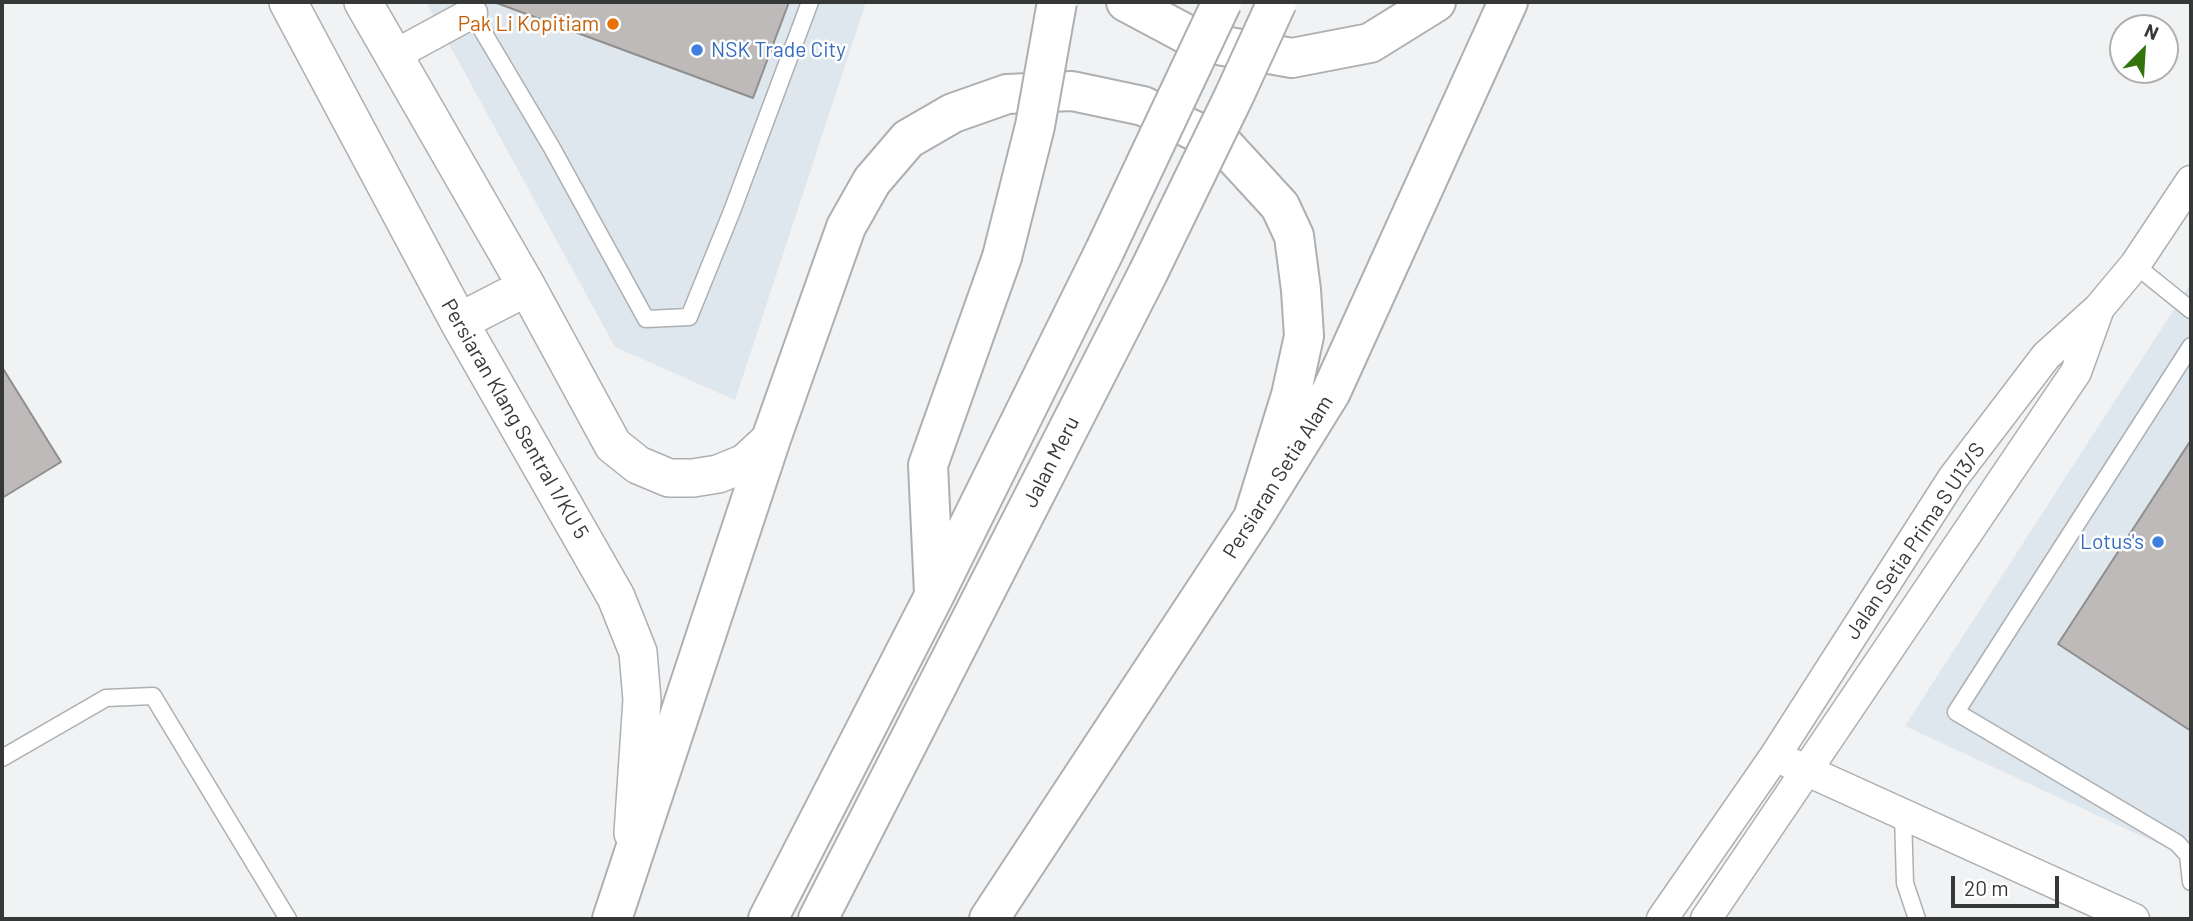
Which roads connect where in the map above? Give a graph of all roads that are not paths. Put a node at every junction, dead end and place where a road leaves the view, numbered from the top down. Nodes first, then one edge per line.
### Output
1 (288, 2) edge
2 (363, 2) edge
3 (810, 2) edge
4 (1057, 2) edge
5 (1126, 2) edge
6 (1222, 2) edge
7 (1278, 2) edge
8 (1436, 2) edge
9 (1508, 2) edge
10 (469, 7) edge
11 (393, 56) junction
12 (2191, 181) edge
13 (2135, 265) junction
14 (527, 287) junction
15 (2099, 308) junction
16 (2191, 310) edge
17 (459, 322) junction
18 (2191, 346) edge
19 (771, 439) junction
20 (1253, 518) junction
21 (934, 596) junction
22 (1775, 756) junction
23 (2, 758) edge
24 (1807, 771) junction
25 (1903, 815) junction
26 (631, 862) junction
27 (2191, 882) edge
28 (288, 919) edge
29 (612, 919) edge
30 (768, 919) edge
31 (818, 919) edge
32 (989, 919) edge
33 (1662, 919) edge
34 (1706, 919) edge
35 (1917, 919) edge
36 (2134, 919) edge

1 - 17 street, Persiaran Klang Sentral 1/KU 5
2 - 11 street
3 - 10 lane
4 - 21 highway, bridge
5 - 8 highway
6 - 21 highway, bridge
7 - 31 highway, Jalan Meru, bridge
9 - 20 highway, Persiaran Setia Alam
10 - 11 street
11 - 14 street
12 - 13 street, Jalan Setia Prima S U13/S
13 - 15 street, Jalan Setia Prima S U13/S
13 - 16 lane
14 - 17 street
14 - 19 street
15 - 22 street, Jalan Setia Prima S U13/S
15 - 24 street
17 - 26 street, Persiaran Klang Sentral 1/KU 5
18 - 27 lane
19 - 20 highway
19 - 26 highway
20 - 32 highway, Persiaran Setia Alam
21 - 30 highway
22 - 24 street
22 - 33 street, Jalan Setia Prima S U13/S
23 - 28 lane
24 - 25 street
24 - 34 street
25 - 35 lane
25 - 36 street
26 - 29 highway

